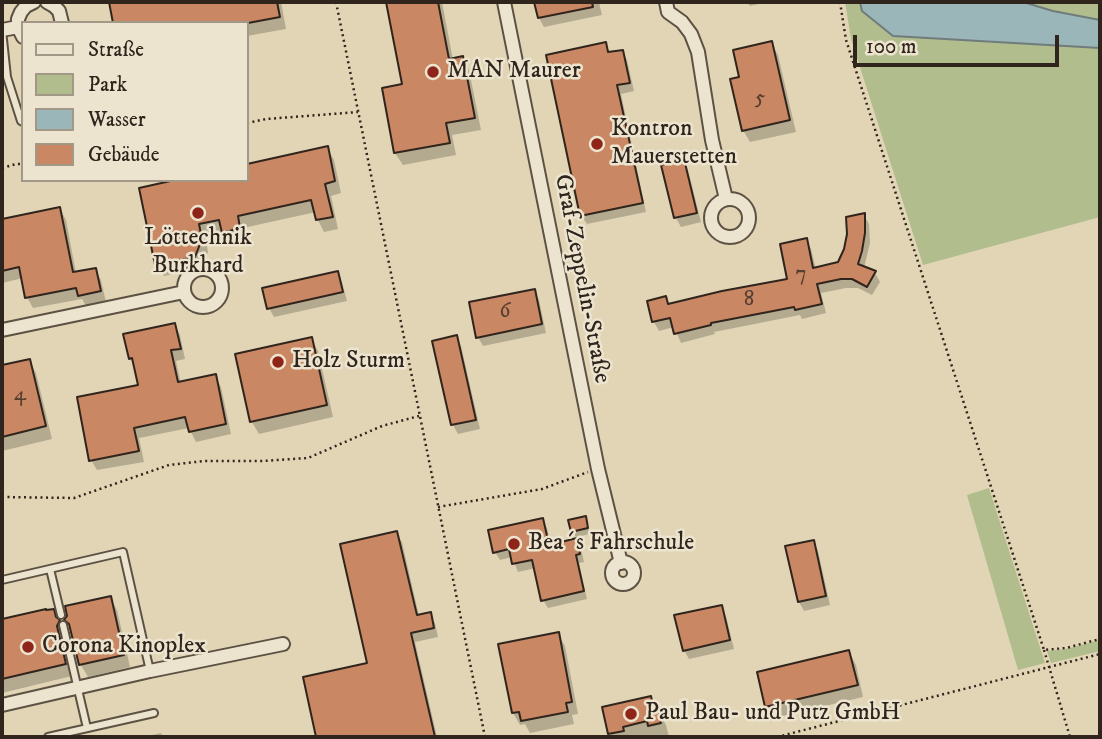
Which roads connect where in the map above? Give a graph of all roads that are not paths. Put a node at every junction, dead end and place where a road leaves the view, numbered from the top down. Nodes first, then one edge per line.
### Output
1 (34, 2) edge
2 (47, 2) edge
3 (504, 2) edge
4 (666, 2) edge
5 (62, 21) edge
6 (2, 30) edge
7 (20, 32) edge
8 (21, 121) edge
9 (726, 199) dead end
10 (184, 292) dead end
11 (2, 330) edge
12 (621, 563) dead end
13 (50, 569) junction
14 (2, 580) edge
15 (61, 615) dead end
16 (63, 625) dead end
17 (283, 644) dead end
18 (150, 671) junction
19 (78, 688) junction
20 (2, 705) edge
21 (153, 713) dead end
22 (87, 728) junction
23 (48, 737) edge

1 - 7 street
2 - 5 street
3 - 12 street, Graf-Zeppelin-Straße
4 - 9 street
6 - 7 street
6 - 8 lane
10 - 11 street
13 - 14 lane
13 - 15 lane
13 - 18 lane
16 - 19 lane
17 - 18 street
18 - 19 street
19 - 20 street
19 - 22 lane
21 - 22 lane
22 - 23 lane

